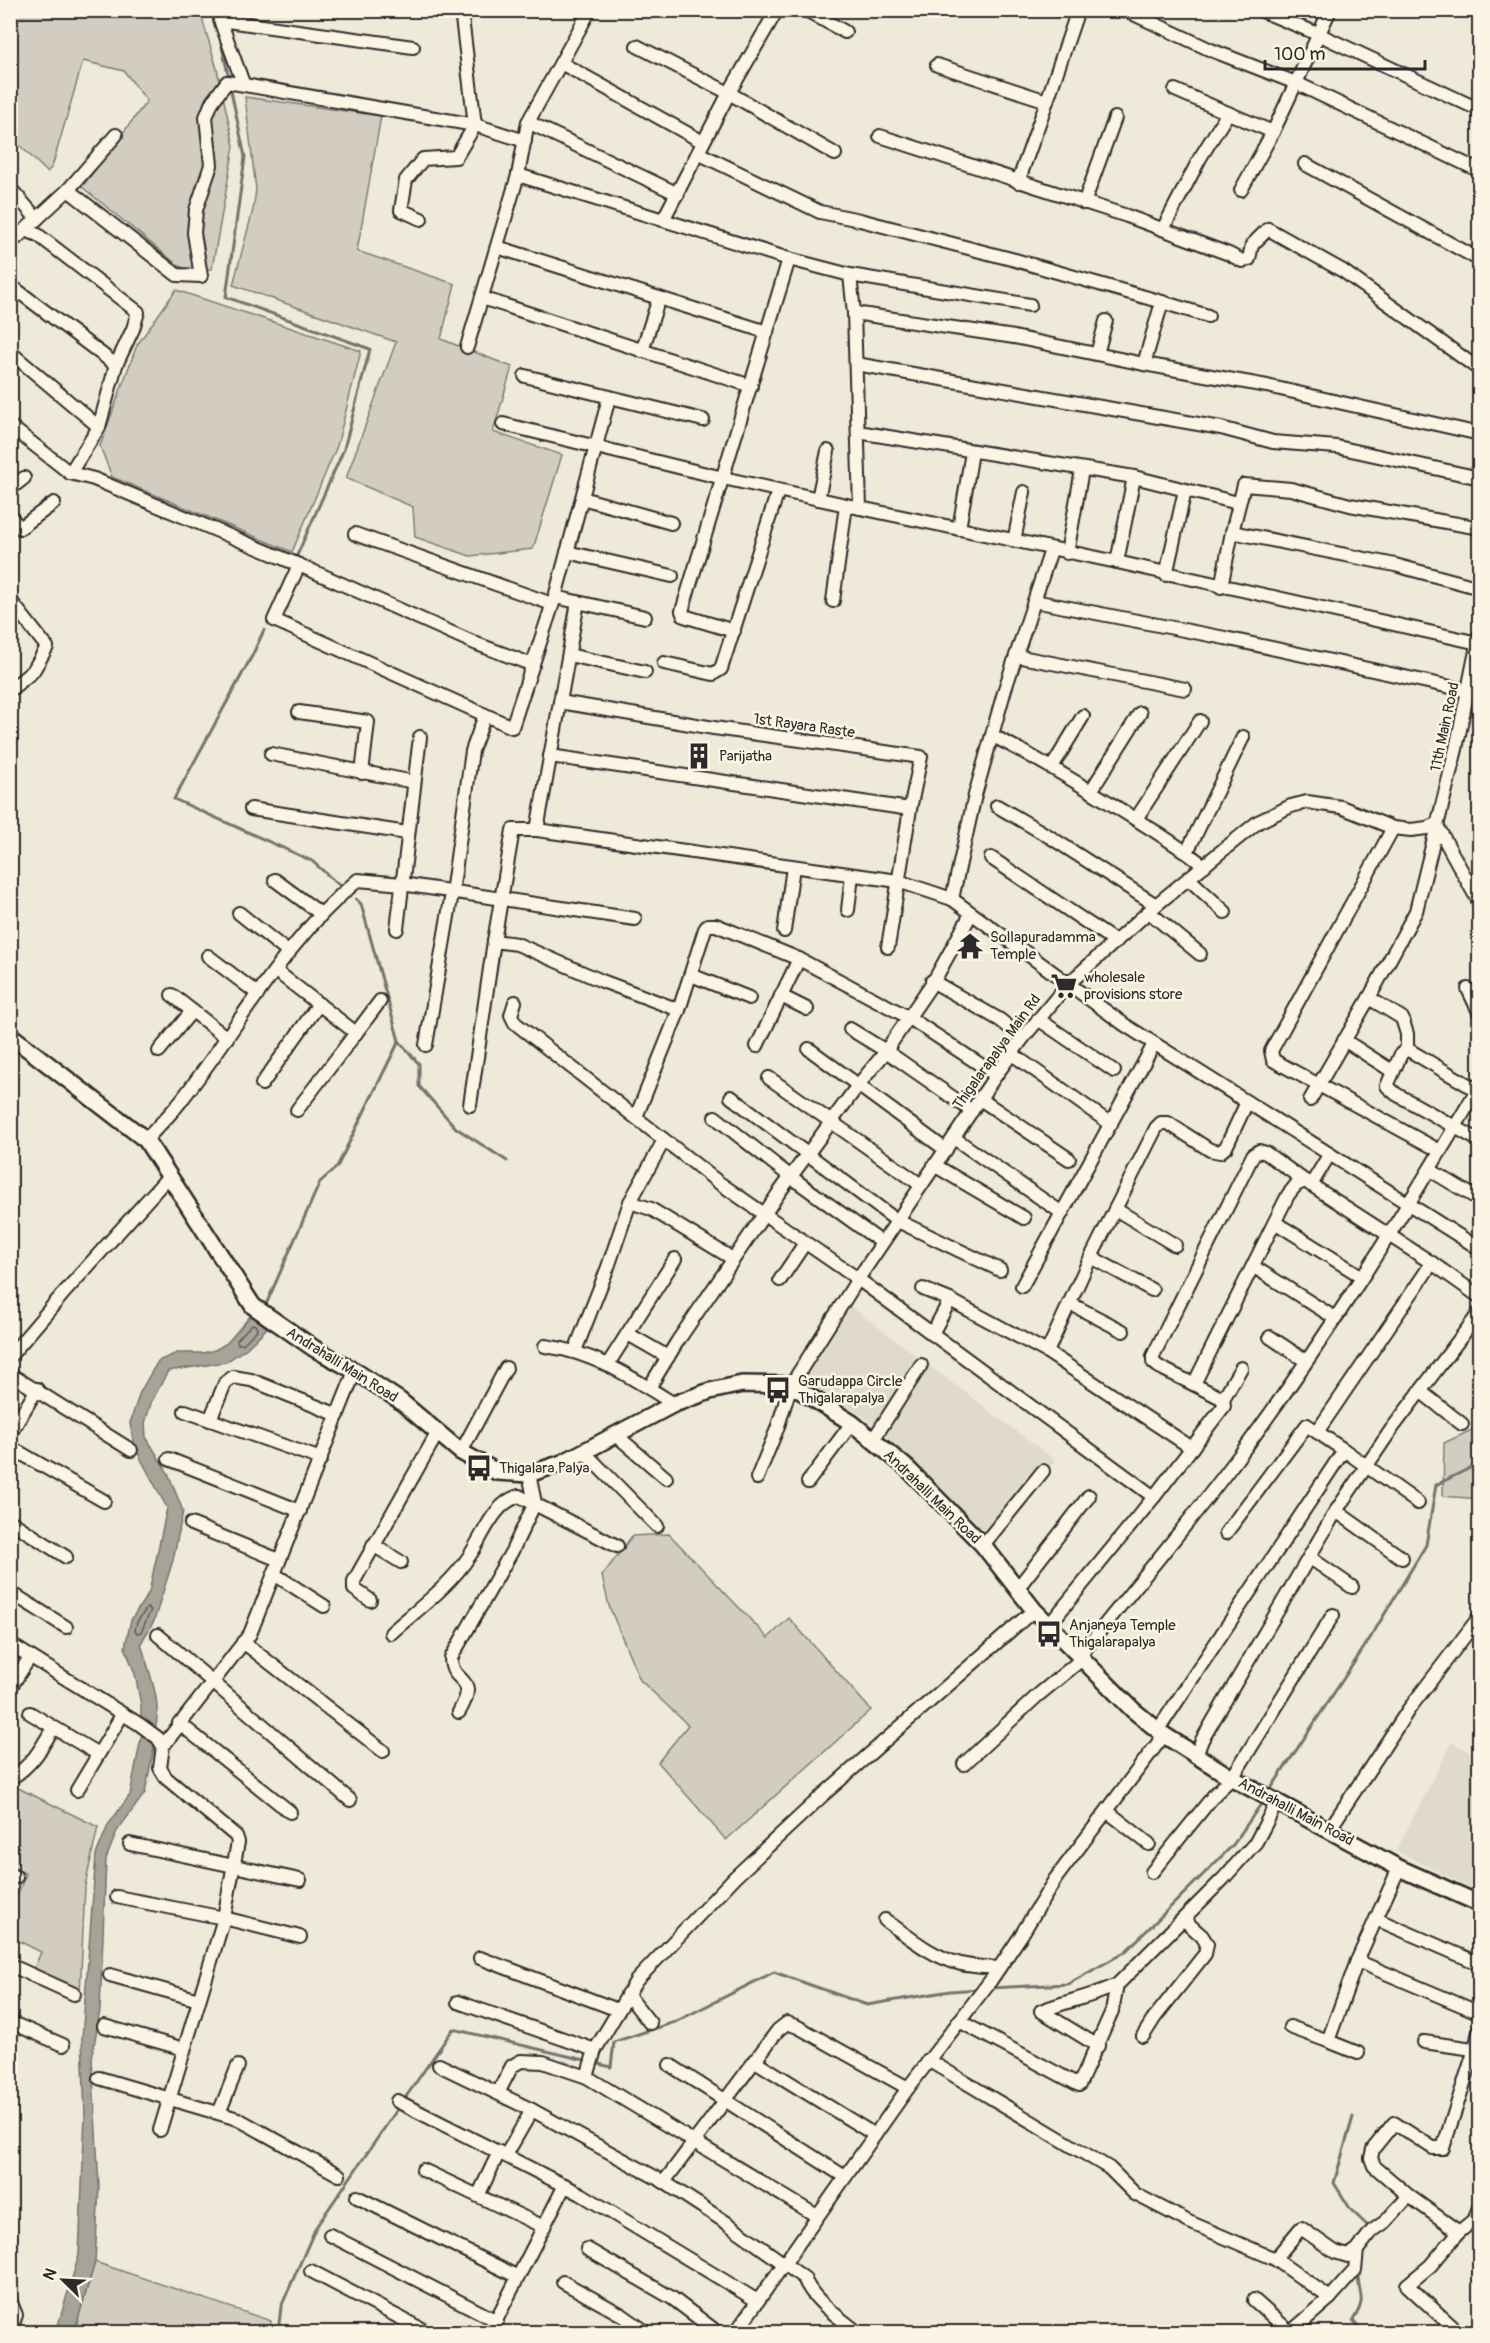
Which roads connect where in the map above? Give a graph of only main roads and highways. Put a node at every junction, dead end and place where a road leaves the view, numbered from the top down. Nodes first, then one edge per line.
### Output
1 (10, 1035) edge
2 (1479, 1904) edge

1 - 2 main road, Andrahalli Main Road

